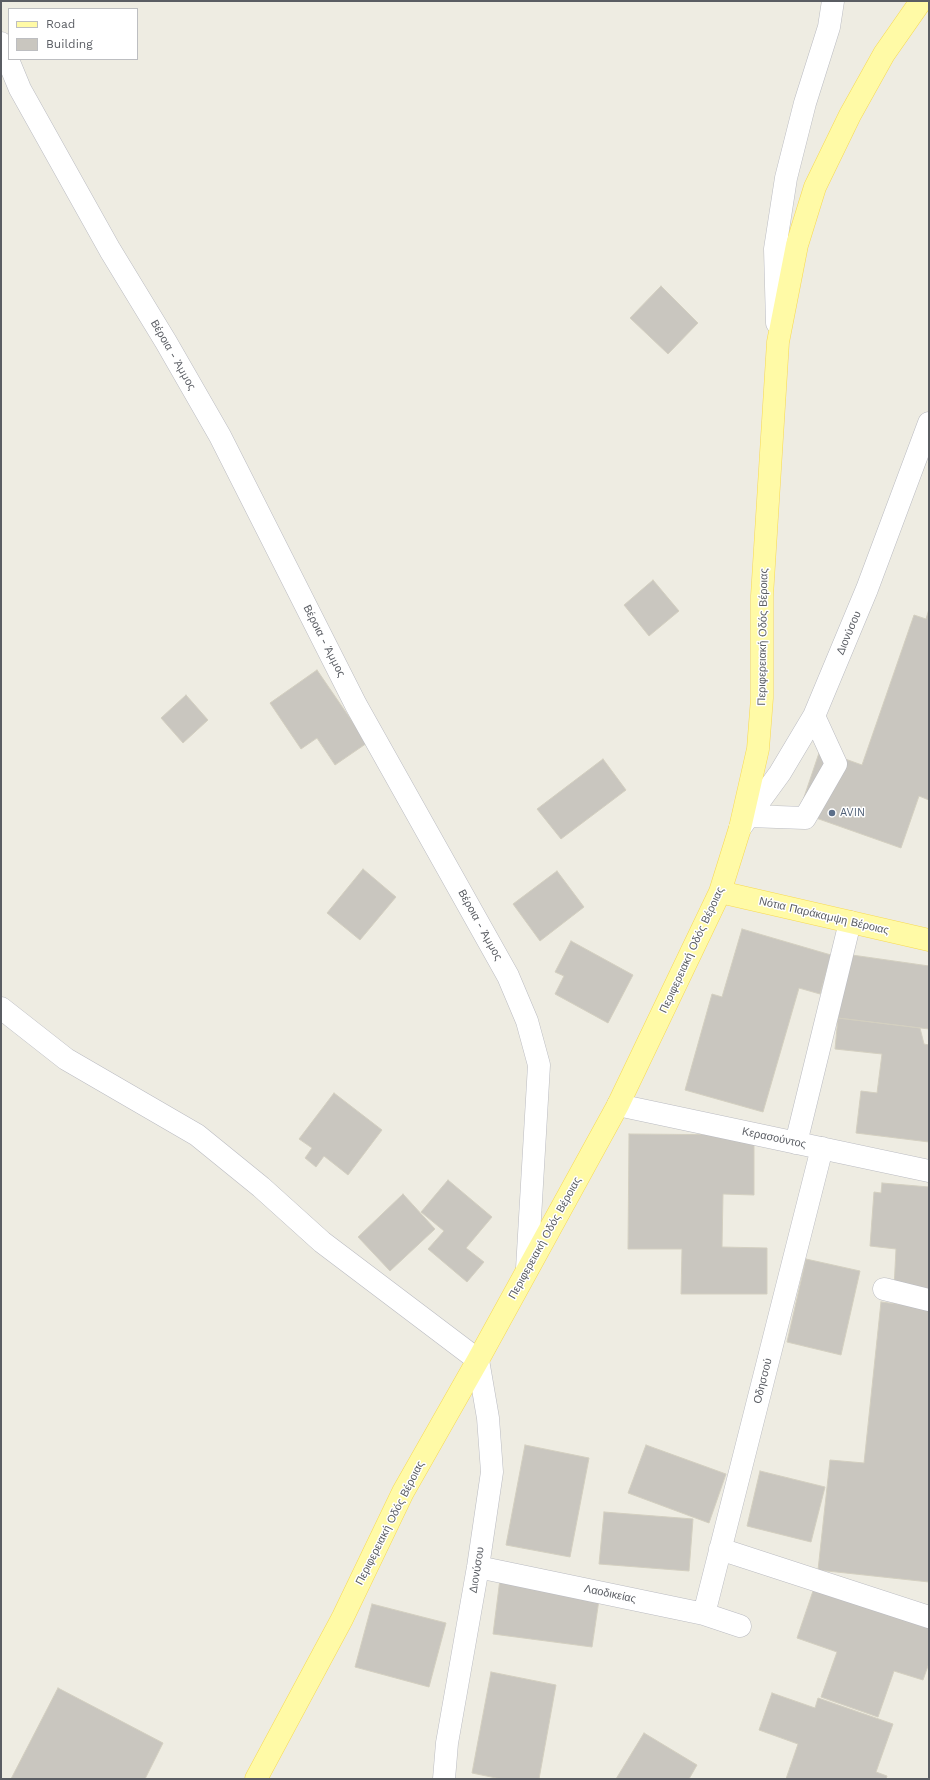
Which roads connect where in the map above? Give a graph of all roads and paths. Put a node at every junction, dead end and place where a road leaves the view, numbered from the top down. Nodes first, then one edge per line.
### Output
1 (833, 1) edge
2 (921, 1) edge
3 (929, 15) edge
4 (903, 28) junction
5 (1, 43) edge
6 (8, 60) edge
7 (8, 60) edge
8 (778, 342) junction
9 (929, 423) edge
10 (814, 716) junction
11 (745, 822) junction
12 (720, 892) junction
13 (850, 922) junction
14 (929, 940) edge
15 (1, 1008) edge
16 (618, 1105) junction
17 (796, 1143) junction
18 (822, 1148) junction
19 (929, 1171) edge
20 (527, 1269) junction
21 (884, 1289) dead end
22 (929, 1300) edge
23 (478, 1360) junction
24 (720, 1549) junction
25 (478, 1567) junction
26 (704, 1614) junction
27 (929, 1617) edge
28 (740, 1626) dead end
29 (256, 1779) edge
30 (444, 1779) edge

1 - 8 street
2 - 4 main road, Περιφερειακή Οδός Βέροιας
3 - 4 main road, Περιφερειακή Οδός Βέροιας
4 - 8 main road, Περιφερειακή Οδός Βέροιας
5 - 6 street, Βέροια - Άμμος
7 - 20 street, Βέροια - Άμμος
8 - 11 main road, Περιφερειακή Οδός Βέροιας
9 - 10 street, Διονύσου
10 - 11 street, Διονύσου
10 - 11 street
11 - 12 main road, Περιφερειακή Οδός Βέροιας
12 - 13 main road, Νότια Παράκαμψη Βέροιας
12 - 16 main road, Περιφερειακή Οδός Βέροιας
13 - 14 main road, Νότια Παράκαμψη Βέροιας
13 - 17 street
15 - 23 street
16 - 17 street, Κερασούντος
16 - 20 main road, Περιφερειακή Οδός Βέροιας
17 - 18 street, Κερασούντος
18 - 19 street, Κερασούντος
18 - 24 street, Οδησσού
20 - 23 main road, Περιφερειακή Οδός Βέροιας
21 - 22 street
23 - 25 street, Διονύσου
23 - 29 main road, Περιφερειακή Οδός Βέροιας
24 - 26 street, Οδησσού
24 - 27 street
25 - 26 street, Λαοδικείας
25 - 30 street, Διονύσου
26 - 28 street, Λαοδικείας

